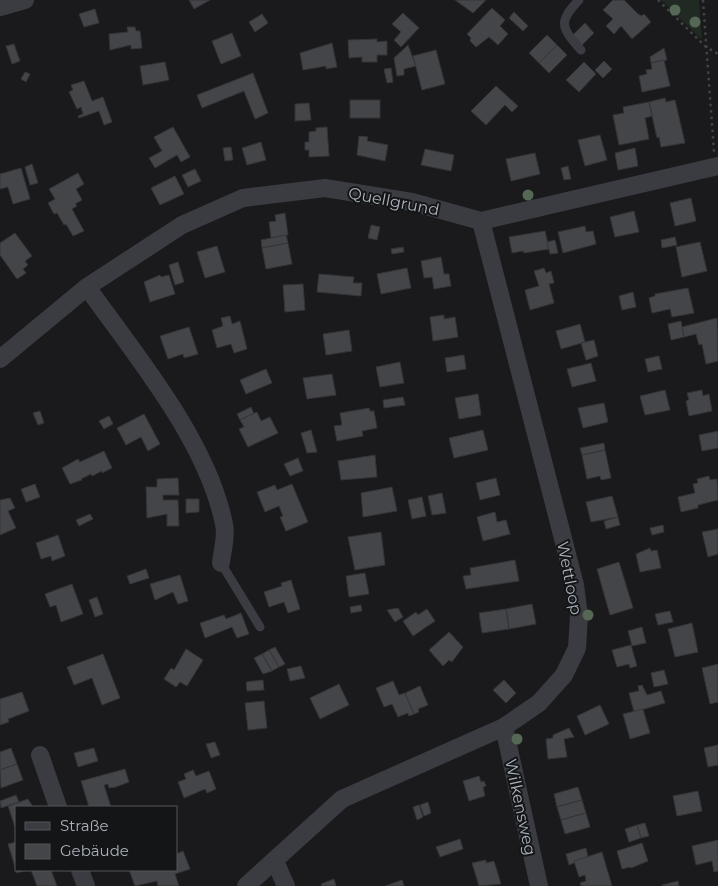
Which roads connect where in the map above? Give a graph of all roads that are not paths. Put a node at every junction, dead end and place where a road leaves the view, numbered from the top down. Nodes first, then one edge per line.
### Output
1 (25, 0) edge
2 (579, 0) edge
3 (0, 7) edge
4 (581, 50) dead end
5 (717, 166) edge
6 (481, 221) junction
7 (87, 287) junction
8 (0, 359) edge
9 (221, 563) joint
10 (260, 627) dead end
11 (504, 727) junction
12 (40, 755) dead end
13 (58, 806) edge
14 (276, 861) junction
15 (80, 871) edge
16 (86, 886) edge
17 (246, 886) edge
18 (286, 886) edge
19 (539, 886) edge

1 - 3 street
2 - 4 lane
5 - 6 street, Quellgrund
6 - 7 street, Quellgrund
6 - 11 street, Wettloop
7 - 8 street, Quellgrund
7 - 9 street
9 - 10 lane
11 - 14 street, Wettloop
11 - 19 street, Wilkensweg
12 - 13 street
14 - 17 street, Wettloop
14 - 18 street
15 - 16 street

